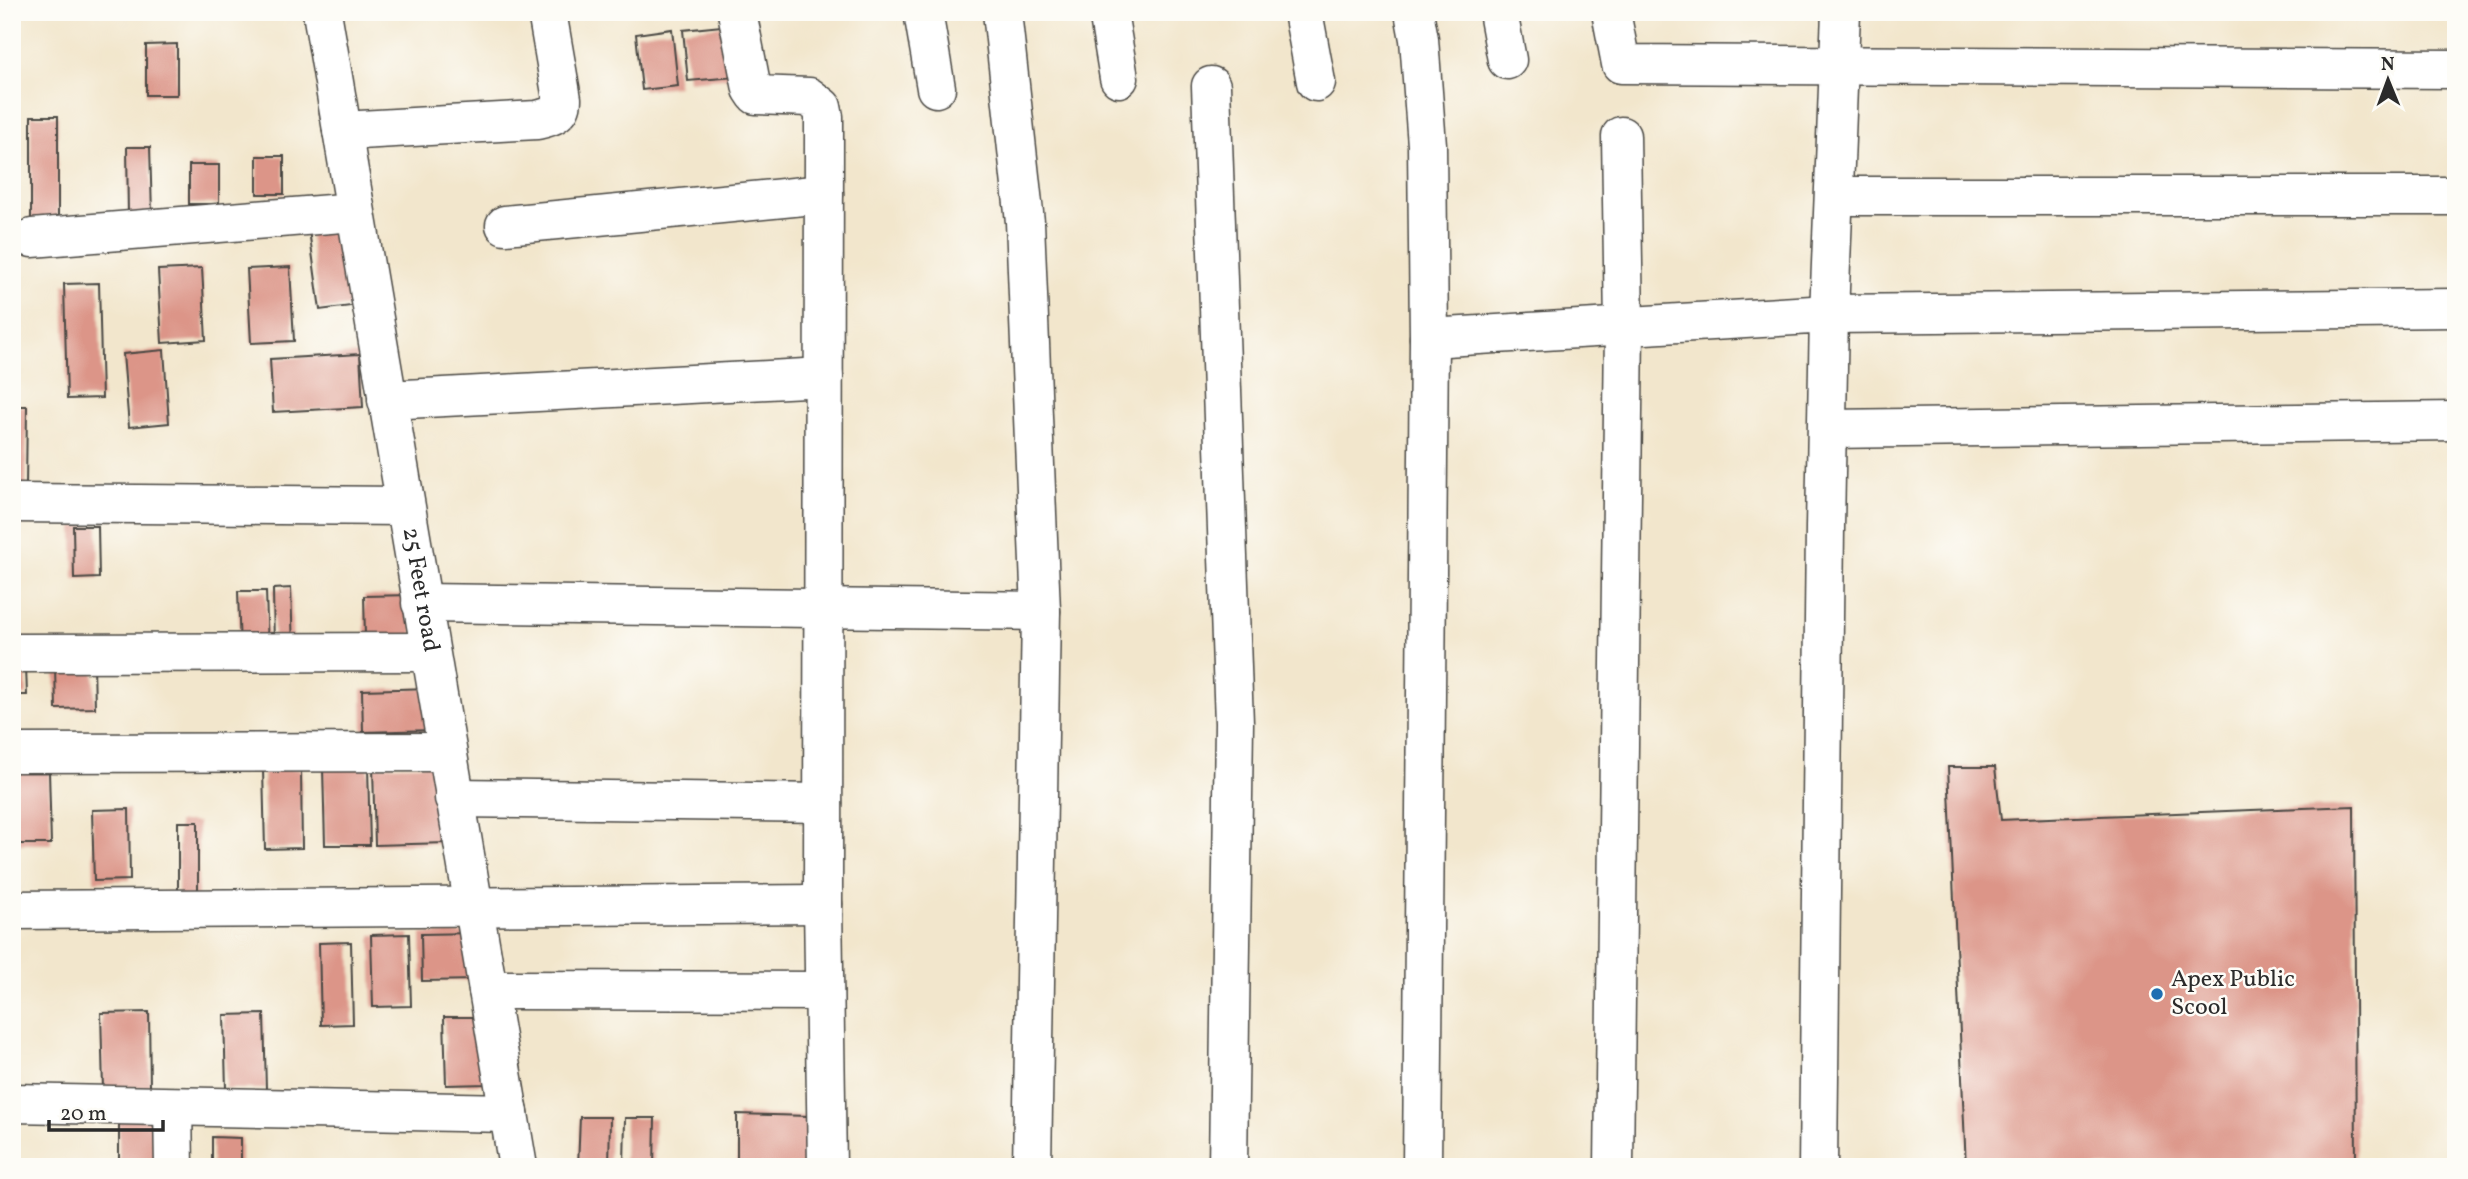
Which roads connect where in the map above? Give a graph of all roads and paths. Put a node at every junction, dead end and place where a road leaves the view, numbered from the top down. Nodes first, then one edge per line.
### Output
1 (321, 12) edge
2 (547, 12) edge
3 (737, 12) edge
4 (923, 12) edge
5 (1002, 12) edge
6 (1108, 12) edge
7 (1303, 12) edge
8 (1414, 12) edge
9 (1498, 12) edge
10 (1611, 12) edge
11 (1841, 12) edge
12 (1507, 60) dead end
13 (1839, 65) junction
14 (2456, 69) edge
15 (1119, 78) dead end
16 (1316, 82) dead end
17 (1211, 86) dead end
18 (936, 88) dead end
19 (342, 131) junction
20 (1620, 136) dead end
21 (824, 194) junction
22 (1835, 196) junction
23 (2456, 197) edge
24 (355, 212) junction
25 (505, 225) dead end
26 (32, 239) dead end
27 (2456, 308) edge
28 (1829, 314) junction
29 (1624, 327) junction
30 (1429, 338) junction
31 (824, 377) junction
32 (387, 400) junction
33 (2456, 421) edge
34 (1828, 429) junction
35 (12, 503) edge
36 (405, 506) junction
37 (421, 603) junction
38 (824, 608) junction
39 (1041, 611) junction
40 (430, 652) junction
41 (12, 653) edge
42 (12, 752) edge
43 (447, 752) junction
44 (454, 798) junction
45 (823, 803) junction
46 (823, 904) junction
47 (473, 905) junction
48 (12, 910) edge
49 (488, 990) junction
50 (824, 991) junction
51 (12, 1103) edge
52 (173, 1107) junction
53 (509, 1113) junction
54 (174, 1167) edge
55 (518, 1167) edge
56 (827, 1167) edge
57 (1032, 1167) edge
58 (1228, 1167) edge
59 (1422, 1167) edge
60 (1614, 1167) edge
61 (1818, 1167) edge

1 - 19 street, 25 Feet road
2 - 19 street
3 - 21 street
4 - 18 street
5 - 39 street
6 - 15 street
7 - 16 street
8 - 30 street
9 - 12 street
10 - 13 street
11 - 13 street
13 - 14 street
13 - 22 street
17 - 58 street
19 - 24 street, 25 Feet road
20 - 29 street
21 - 25 street
21 - 31 street
22 - 23 street
22 - 28 street
24 - 26 street
24 - 32 street, 25 Feet road
27 - 28 street
28 - 29 street
28 - 34 street
29 - 30 street
29 - 60 street
30 - 59 street
31 - 32 street
31 - 38 street
32 - 36 street, 25 Feet road
33 - 34 street
34 - 61 street
35 - 36 street
36 - 37 street, 25 Feet road
37 - 38 street
37 - 40 street, 25 Feet road
38 - 39 street
38 - 45 street
39 - 57 street
40 - 41 street
40 - 43 street, 25 Feet road
42 - 43 street
43 - 44 street, 25 Feet road
44 - 45 street
44 - 47 street, 25 Feet road
45 - 46 street
46 - 47 street
46 - 50 street
47 - 48 street
47 - 49 street, 25 Feet road
49 - 50 street
49 - 53 street, 25 Feet road
50 - 56 street
51 - 52 street
52 - 53 street
52 - 54 street
53 - 55 street, 25 Feet road

